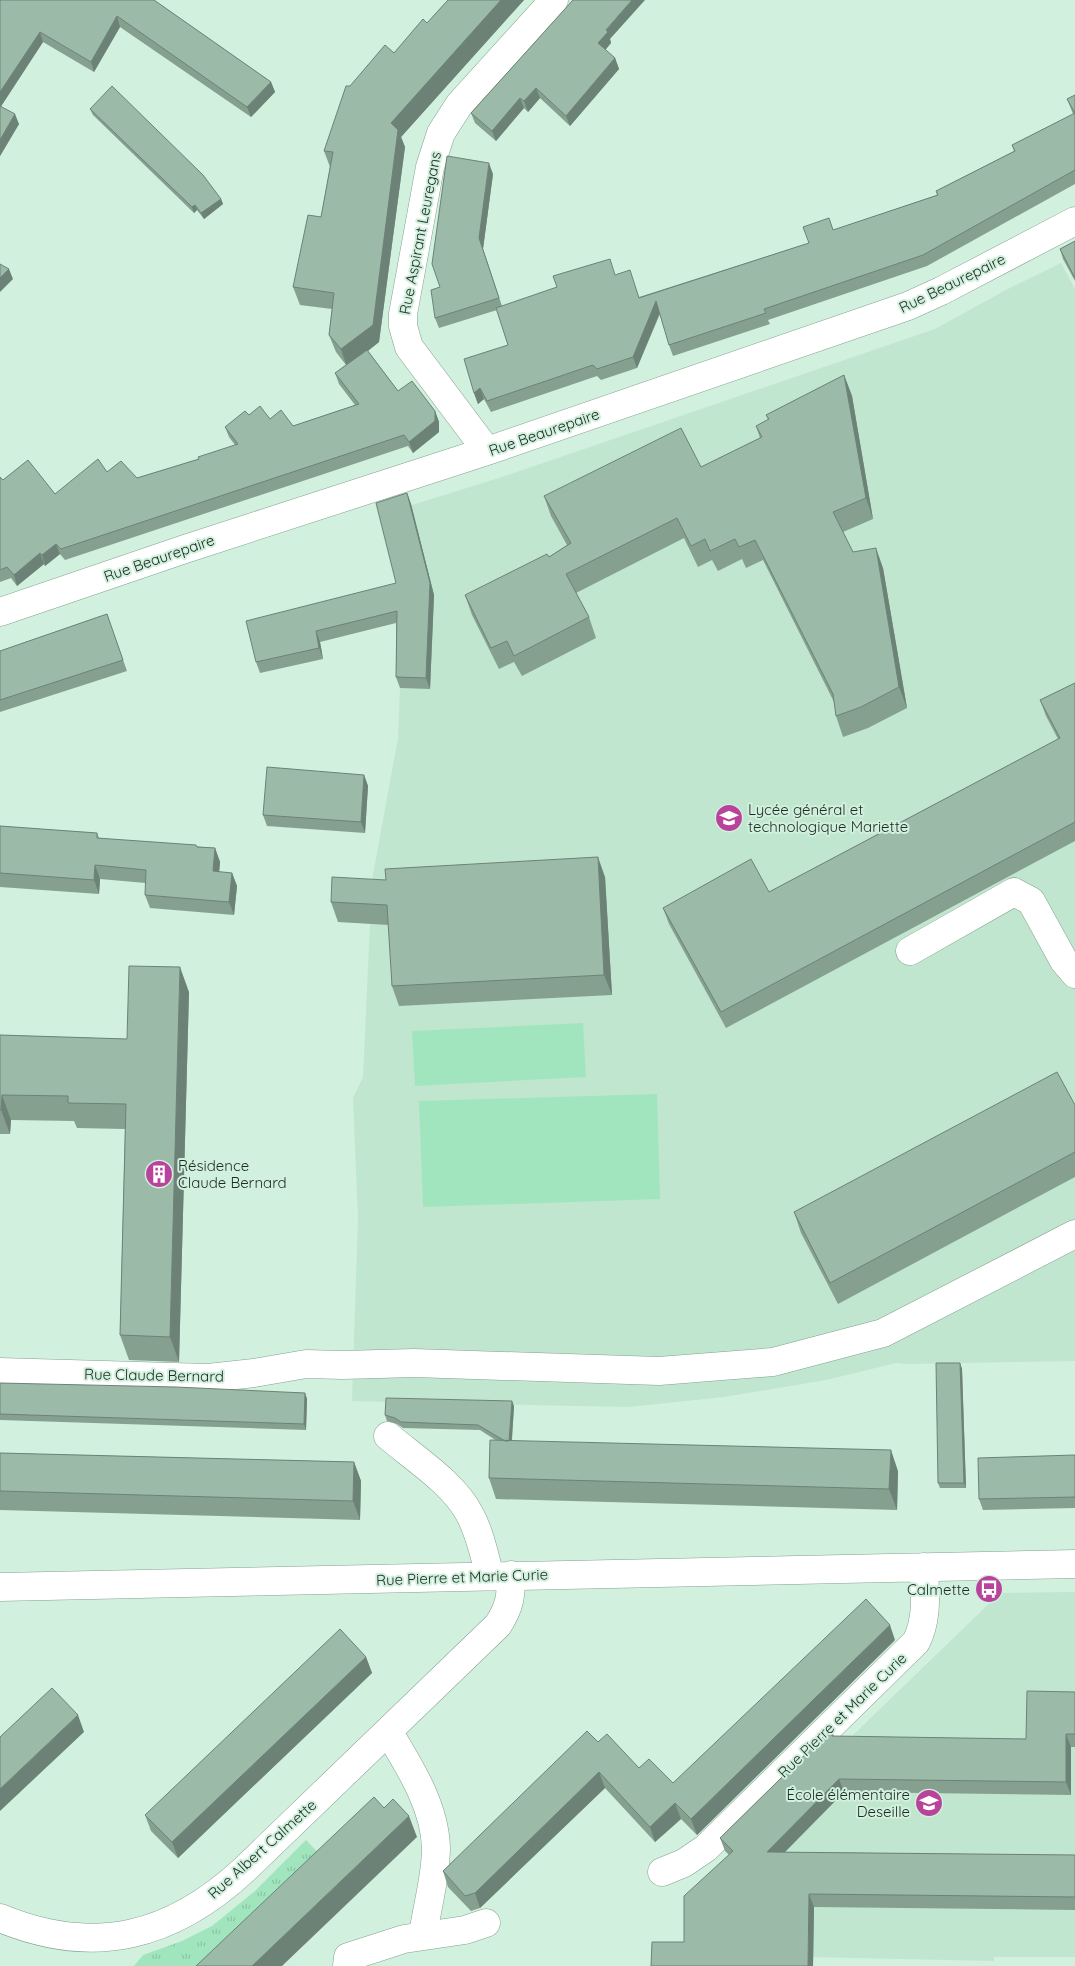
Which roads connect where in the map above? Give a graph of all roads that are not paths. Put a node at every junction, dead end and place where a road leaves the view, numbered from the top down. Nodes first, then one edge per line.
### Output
1 (554, 0) edge
2 (1075, 220) edge
3 (487, 451) junction
4 (0, 612) edge
5 (910, 951) dead end
6 (1075, 974) edge
7 (1075, 1234) edge
8 (0, 1372) edge
9 (388, 1436) dead end
10 (1075, 1564) edge
11 (924, 1567) junction
12 (500, 1576) junction
13 (0, 1587) edge
14 (388, 1731) junction
15 (662, 1872) dead end
16 (0, 1918) edge
17 (486, 1923) dead end
18 (423, 1935) junction
19 (341, 1963) edge

1 - 3 street, Rue Aspirant Leuregans
2 - 3 street, Rue Beaurepaire
3 - 4 street, Rue Beaurepaire
5 - 6 street
7 - 8 street, Rue Claude Bernard
9 - 12 street, Rue Albert Calmette
10 - 11 street, Rue Pierre et Marie Curie
11 - 12 street, Rue Pierre et Marie Curie
11 - 15 street, Rue Pierre et Marie Curie
12 - 13 street, Rue Pierre et Marie Curie
12 - 14 street, Rue Albert Calmette
14 - 16 street, Rue Albert Calmette
14 - 18 street
17 - 18 street
18 - 19 street

